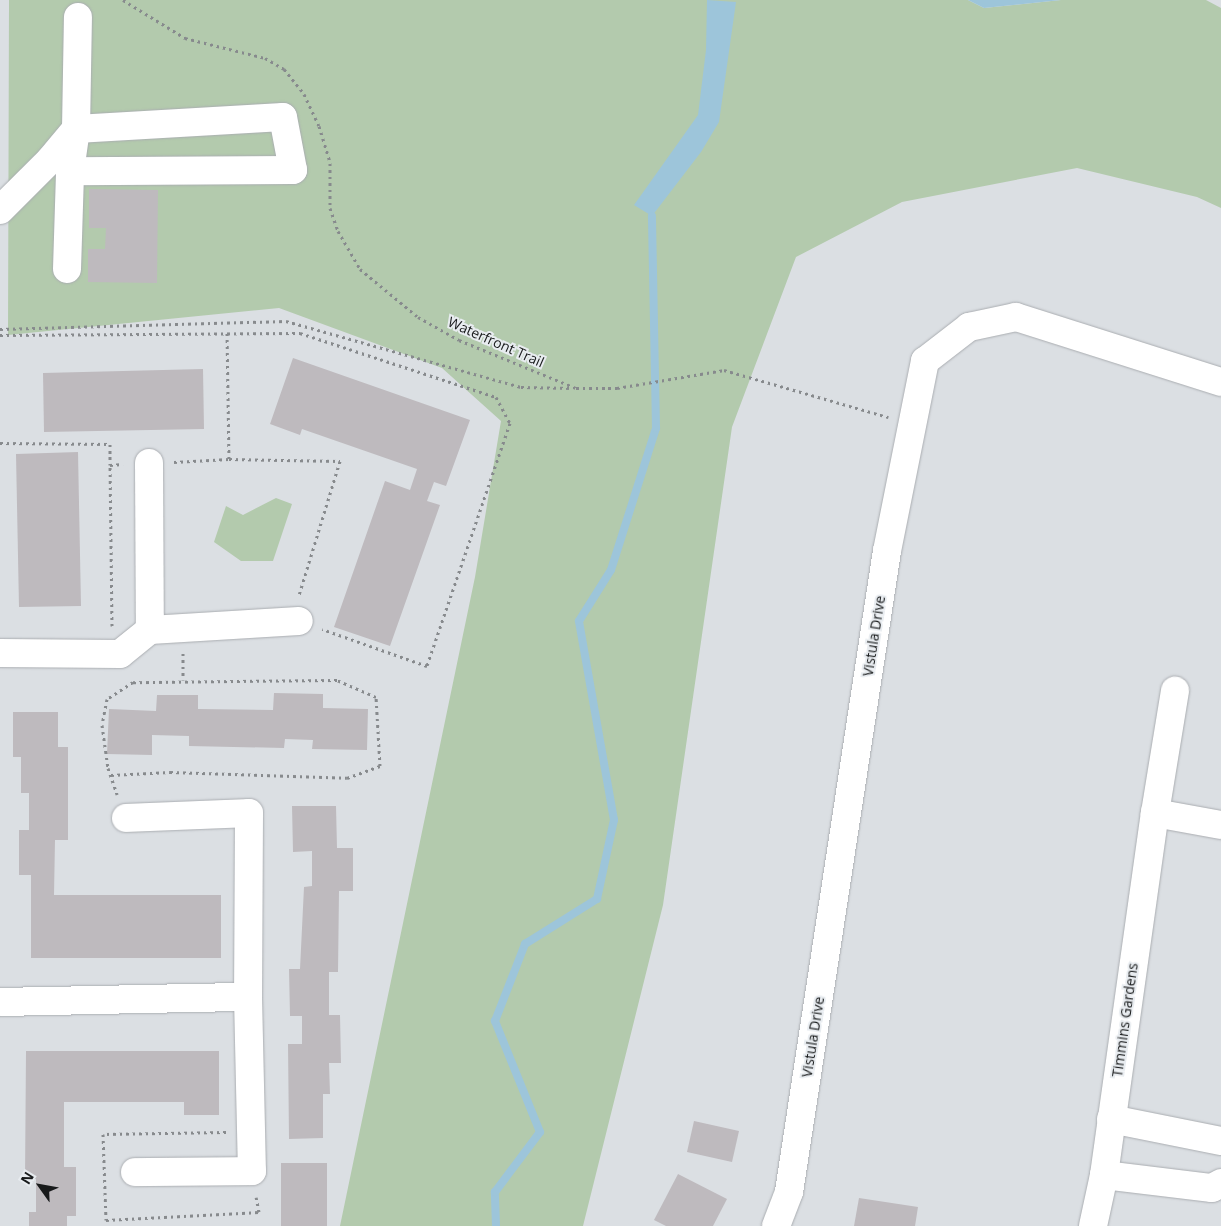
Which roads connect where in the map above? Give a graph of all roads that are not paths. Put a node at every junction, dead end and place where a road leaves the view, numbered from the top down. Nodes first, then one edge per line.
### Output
1 (78, 18) dead end
2 (76, 129) junction
3 (70, 172) junction
4 (0, 210) edge
5 (67, 269) dead end
6 (1221, 382) edge
7 (149, 463) road end
8 (299, 620) road end
9 (150, 630) junction
10 (0, 653) edge
11 (1175, 691) dead end
12 (1155, 813) junction
13 (126, 818) road end
14 (1221, 825) edge
15 (248, 997) junction
16 (0, 1002) edge
17 (1111, 1119) junction
18 (1221, 1141) edge
19 (136, 1172) dead end
20 (1104, 1175) junction
21 (1221, 1183) edge
22 (776, 1226) edge
23 (1093, 1226) edge

1 - 2 street
2 - 3 street
2 - 3 street
2 - 4 street
3 - 5 street
6 - 22 street, Vistula Drive
7 - 9 street
8 - 9 street
9 - 10 street
11 - 12 street, Timmins Gardens
12 - 14 street
12 - 17 street, Timmins Gardens
13 - 15 street
15 - 16 street
15 - 19 street
17 - 18 street
17 - 20 street, Timmins Gardens
20 - 21 street
20 - 23 street, Timmins Gardens

